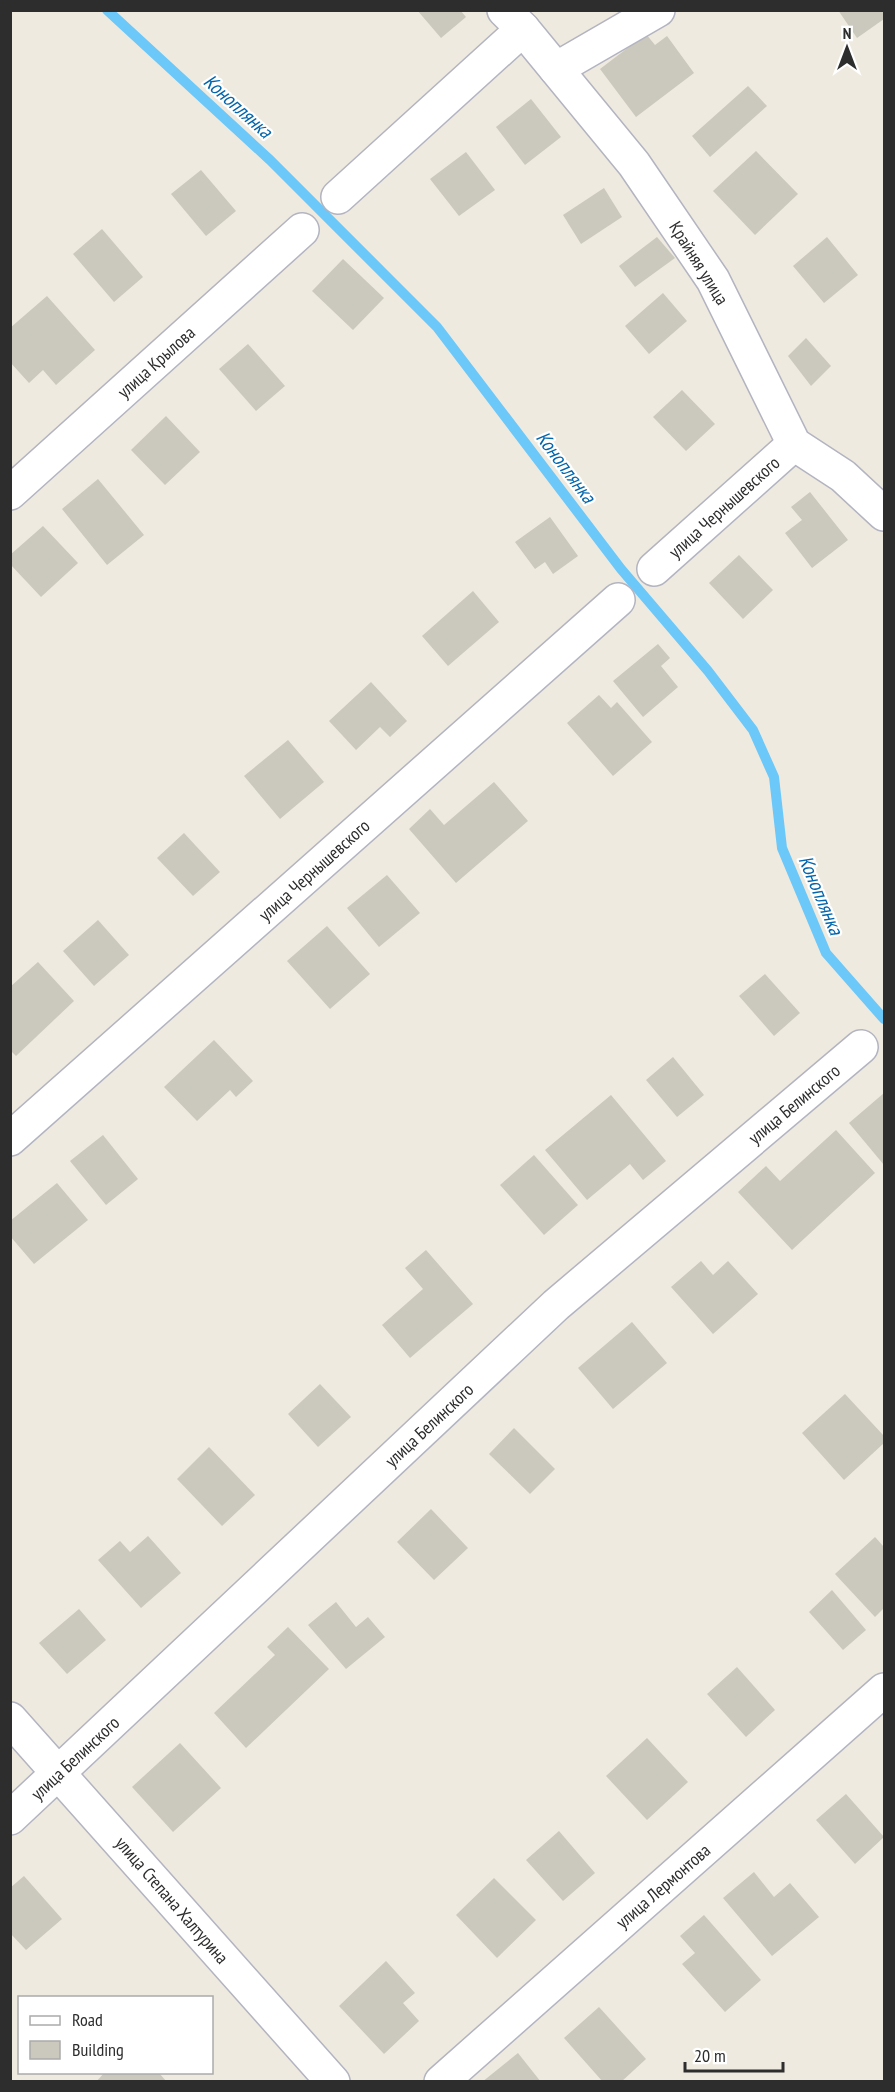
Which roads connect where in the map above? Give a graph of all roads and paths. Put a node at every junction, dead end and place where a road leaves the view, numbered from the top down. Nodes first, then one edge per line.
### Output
1 (658, 10) edge
2 (514, 20) edge
3 (556, 69) junction
4 (338, 197) dead end
5 (302, 230) dead end
6 (794, 444) junction
7 (10, 493) edge
8 (885, 514) edge
9 (654, 569) dead end
10 (618, 600) dead end
11 (861, 1047) dead end
12 (10, 1140) edge
13 (885, 1690) edge
14 (10, 1719) edge
15 (61, 1773) junction
16 (10, 1818) edge
17 (333, 2082) edge
18 (441, 2082) edge

1 - 3 street
2 - 3 street, Крайняя улица
2 - 4 street
3 - 6 street, Крайняя улица
5 - 7 street, улица Крылова
6 - 8 street
6 - 9 street, улица Чернышевского
10 - 12 street, улица Чернышевского
11 - 15 street, улица Белинского
13 - 18 street, улица Лермонтова
14 - 15 street, улица Степана Халтурина
15 - 16 street, улица Белинского
15 - 17 street, улица Степана Халтурина

